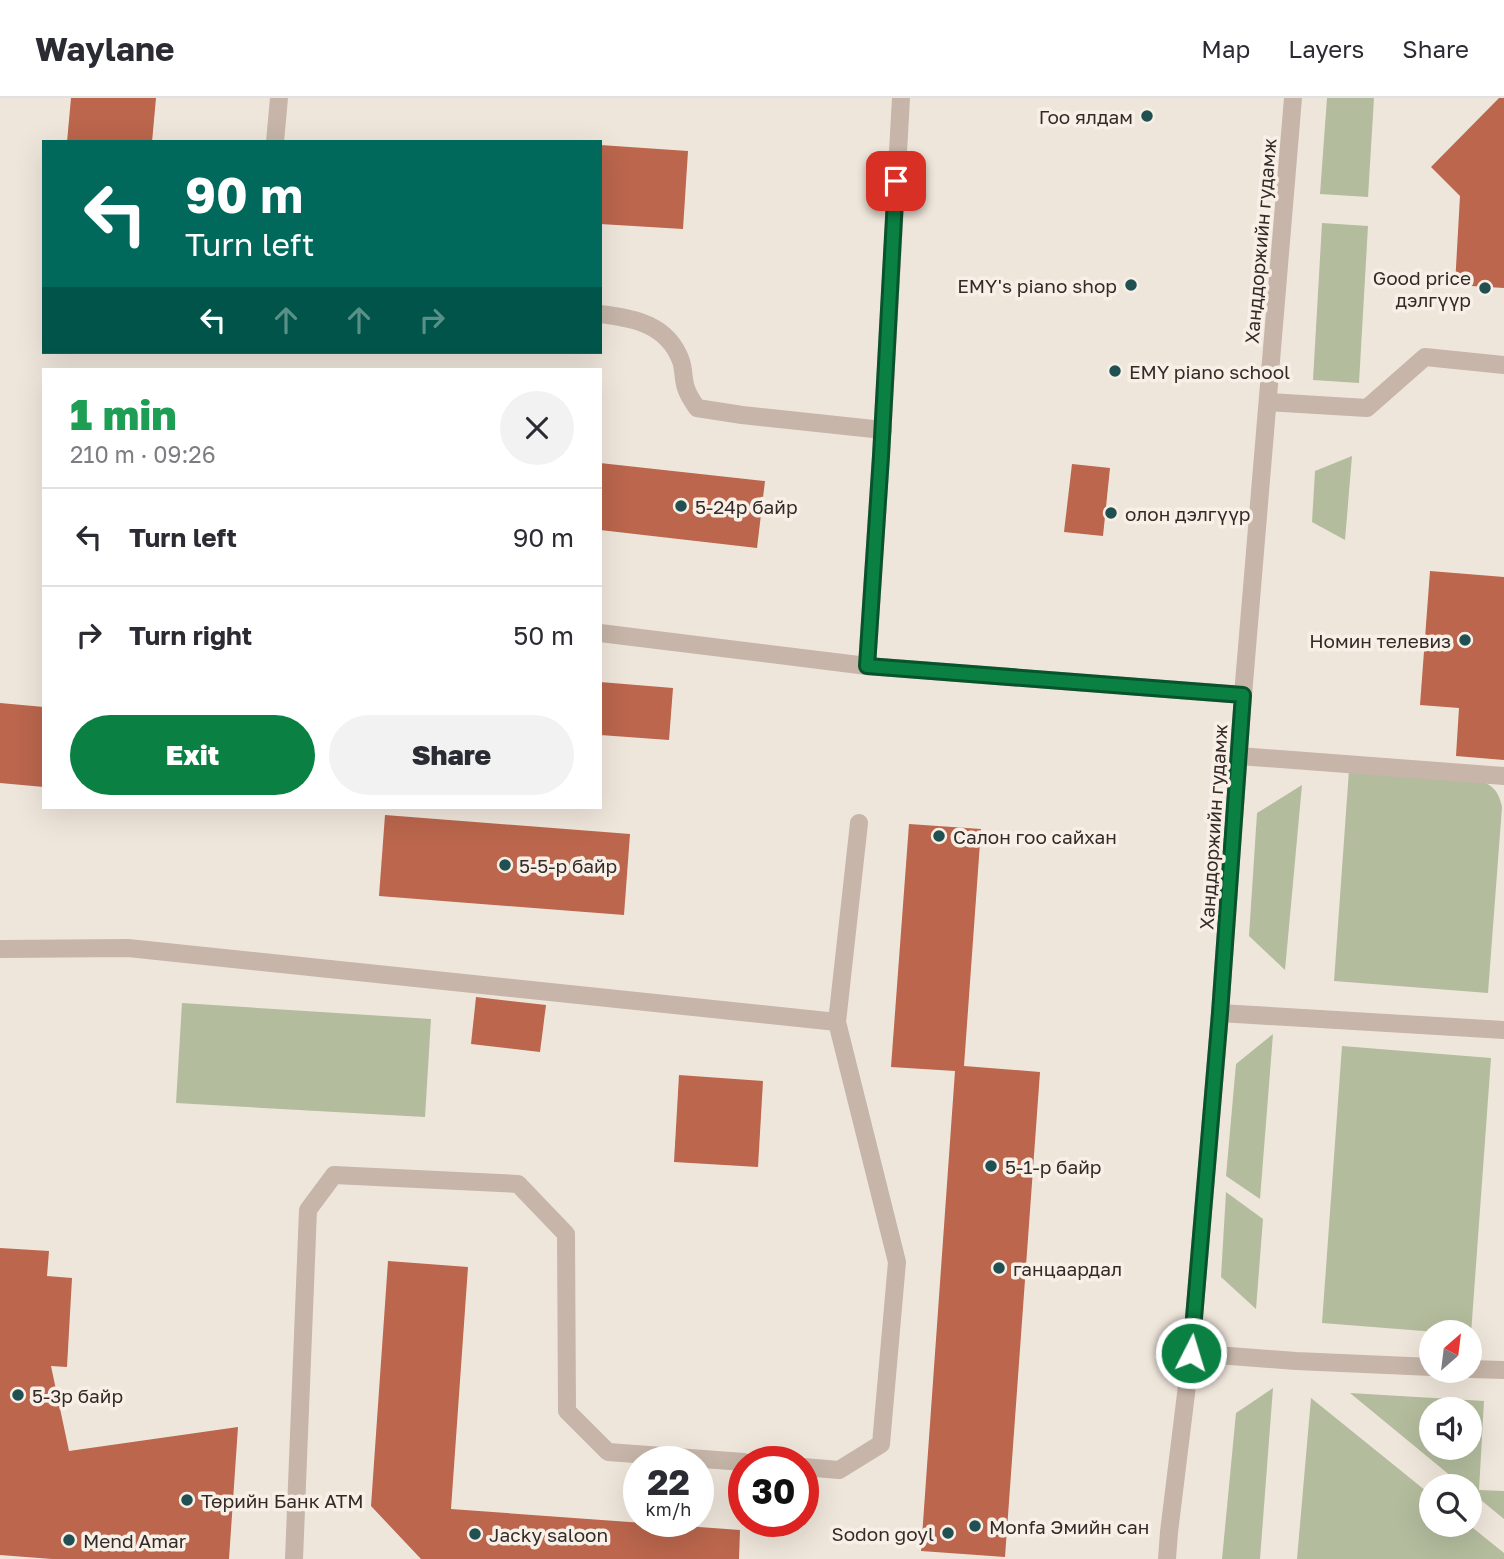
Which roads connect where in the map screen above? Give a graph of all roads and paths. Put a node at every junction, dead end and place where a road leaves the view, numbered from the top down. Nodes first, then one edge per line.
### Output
1 (279, 98) edge
2 (901, 98) edge
3 (1293, 98) edge
4 (275, 140) edge
5 (602, 314) edge
6 (1504, 365) edge
7 (1268, 402) junction
8 (883, 430) junction
9 (602, 634) edge
10 (867, 666) junction
11 (1243, 695) junction
12 (1239, 756) junction
13 (1504, 776) edge
14 (859, 823) dead end
15 (0, 949) edge
16 (1220, 1013) junction
17 (837, 1021) junction
18 (1504, 1030) edge
19 (1191, 1353) junction
20 (1419, 1366) edge
21 (1482, 1369) edge
22 (1504, 1370) edge
23 (728, 1461) edge
24 (819, 1468) edge
25 (1169, 1532) junction
26 (294, 1559) edge
27 (1167, 1559) edge
28 (1180, 1559) edge

1 - 4 street
2 - 8 street
3 - 7 street, Ханддоржийн гудамж
5 - 8 street
6 - 7 street
7 - 11 street, Ханддоржийн гудамж
8 - 10 street
9 - 10 street
10 - 11 street
11 - 12 street, Ханддоржийн гудамж
12 - 13 street
12 - 16 street, Ханддоржийн гудамж
14 - 17 street
15 - 17 street
16 - 18 street
16 - 19 street, Ханддоржийн гудамж
17 - 24 street
19 - 20 street
19 - 25 street, Ханддоржийн гудамж
21 - 22 street
23 - 26 street
25 - 27 street, Ханддоржийн гудамж
25 - 28 street

